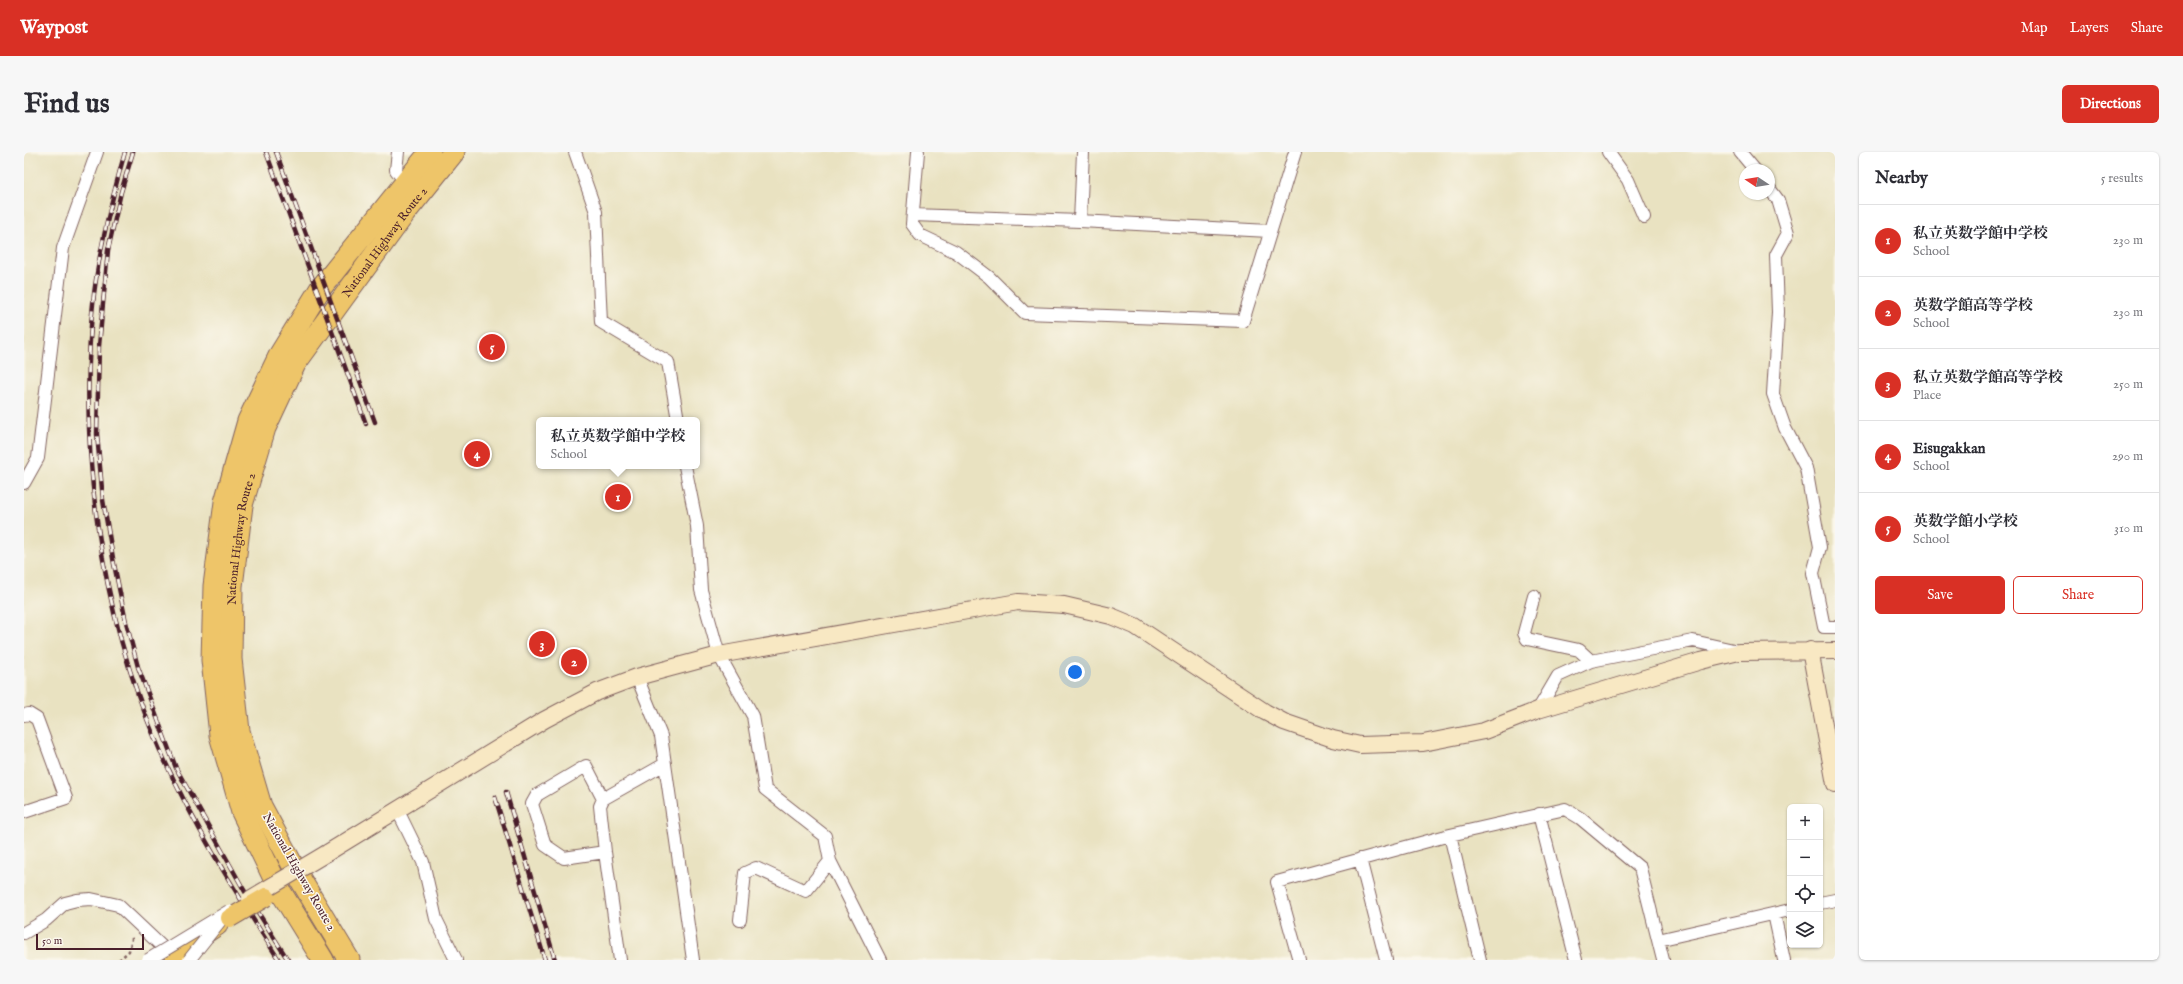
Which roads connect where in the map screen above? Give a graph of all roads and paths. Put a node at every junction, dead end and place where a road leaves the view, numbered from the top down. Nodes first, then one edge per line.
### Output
1 (97, 152) edge
2 (398, 152) edge
3 (430, 152) edge
4 (454, 152) edge
5 (575, 152) edge
6 (918, 152) edge
7 (1083, 152) edge
8 (1295, 152) edge
9 (1608, 152) edge
10 (1744, 154) edge
11 (1751, 164) edge
12 (406, 183) junction
13 (1775, 196) edge
14 (913, 215) junction
15 (1644, 217) dead end
16 (1080, 221) junction
17 (1269, 231) junction
18 (677, 417) edge
19 (686, 469) edge
20 (24, 483) edge
21 (1534, 596) dead end
22 (1835, 627) edge
23 (1810, 650) junction
24 (1835, 651) edge
25 (1739, 652) junction
26 (719, 655) junction
27 (1591, 661) junction
28 (637, 677) junction
29 (1538, 710) junction
30 (24, 714) edge
31 (1832, 756) edge
32 (665, 764) junction
33 (1835, 784) edge
34 (603, 799) junction
35 (398, 811) junction
36 (24, 812) edge
37 (1539, 814) junction
38 (1450, 834) junction
39 (605, 852) junction
40 (1360, 859) junction
41 (830, 861) junction
42 (299, 878) junction
43 (272, 893) junction
44 (1835, 900) edge
45 (1823, 902) edge
46 (1787, 911) edge
47 (1774, 914) junction
48 (230, 915) junction
49 (740, 920) dead end
50 (127, 930) dead end
51 (24, 933) edge
52 (1658, 940) junction
53 (176, 959) edge
54 (119, 960) edge
55 (148, 960) edge
56 (323, 960) edge
57 (349, 960) edge
58 (456, 960) edge
59 (620, 960) edge
60 (693, 960) edge
61 (880, 960) edge
62 (1299, 960) edge
63 (1386, 960) edge
64 (1480, 960) edge
65 (1576, 960) edge
66 (1663, 960) edge
67 (1784, 960) edge

1 - 20 street
2 - 12 street
3 - 12 highway, National Highway Route 2
4 - 42 highway, National Highway Route 2
5 - 18 street
6 - 14 street
7 - 16 street
8 - 17 street
9 - 15 street
10 - 11 street
12 - 43 highway, National Highway Route 2
13 - 22 street
14 - 16 street
14 - 17 street
16 - 17 street
19 - 26 street
21 - 27 street
23 - 24 street
23 - 25 street
23 - 31 street
25 - 27 street
25 - 29 street
26 - 28 street
26 - 29 street
26 - 41 street
27 - 29 street
28 - 32 street
28 - 35 street
30 - 36 street
31 - 33 street
32 - 34 street
32 - 60 street
34 - 39 street
34 - 39 street
35 - 48 street, bridge
35 - 58 street
37 - 38 street
37 - 52 street
37 - 65 street
38 - 40 street
38 - 64 street
39 - 59 street
40 - 62 street
40 - 63 street
41 - 49 street
41 - 61 street
42 - 43 main road
42 - 57 highway, National Highway Route 2
43 - 48 main road, bridge
43 - 56 highway, National Highway Route 2
44 - 45 street
46 - 47 street
47 - 52 street
47 - 67 street
48 - 53 main road
48 - 55 street, bridge
50 - 54 path
51 - 53 street
52 - 66 street

